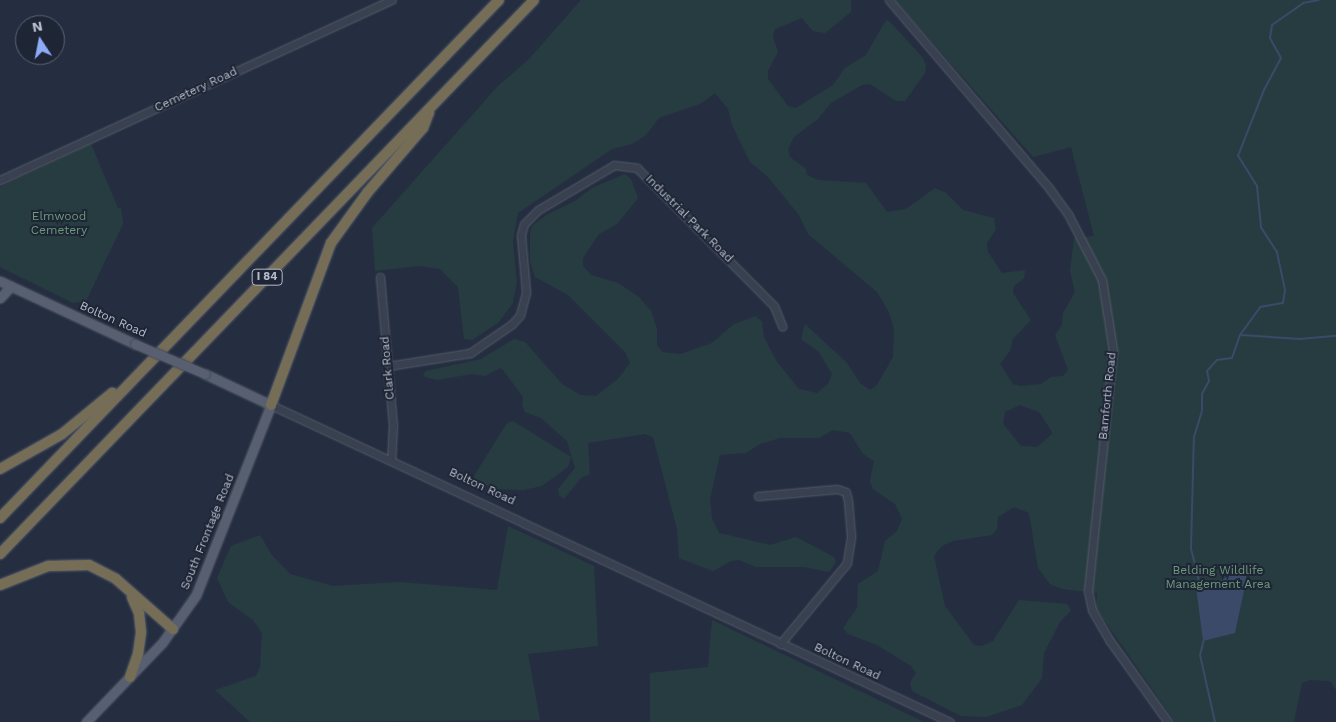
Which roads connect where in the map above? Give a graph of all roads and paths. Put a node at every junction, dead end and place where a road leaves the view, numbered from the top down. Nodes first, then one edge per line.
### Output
1 (392, 0) edge
2 (499, 0) edge
3 (534, 0) edge
4 (888, 0) edge
5 (431, 107) junction
6 (0, 180) edge
7 (380, 277) dead end
8 (0, 281) edge
9 (11, 286) junction
10 (0, 298) edge
11 (782, 326) dead end
12 (388, 366) junction
13 (132, 381) junction
14 (271, 404) junction
15 (391, 459) junction
16 (0, 469) edge
17 (758, 496) dead end
18 (0, 518) edge
19 (0, 554) edge
20 (0, 585) edge
21 (130, 594) junction
22 (173, 629) junction
23 (780, 644) junction
24 (130, 677) junction
25 (86, 722) edge
26 (950, 722) edge
27 (1168, 722) edge

1 - 6 street, Cemetery Road
2 - 13 highway, I 84
3 - 5 highway, I 84
4 - 27 street, Bamforth Road
5 - 14 highway
5 - 19 highway, I 84
7 - 12 street, Clark Road
8 - 9 main road, Bolton Road
9 - 10 main road
9 - 14 main road, Bolton Road, bridge
11 - 12 street, Industrial Park Road
12 - 15 street, Clark Road
13 - 16 highway
13 - 18 highway, I 84
14 - 15 street, Bolton Road
14 - 22 main road, South Frontage Road
15 - 23 street, Bolton Road
17 - 23 street
20 - 21 highway
21 - 22 highway
21 - 24 highway
22 - 24 main road, South Frontage Road
23 - 26 street, Bolton Road
24 - 25 main road, South Frontage Road

